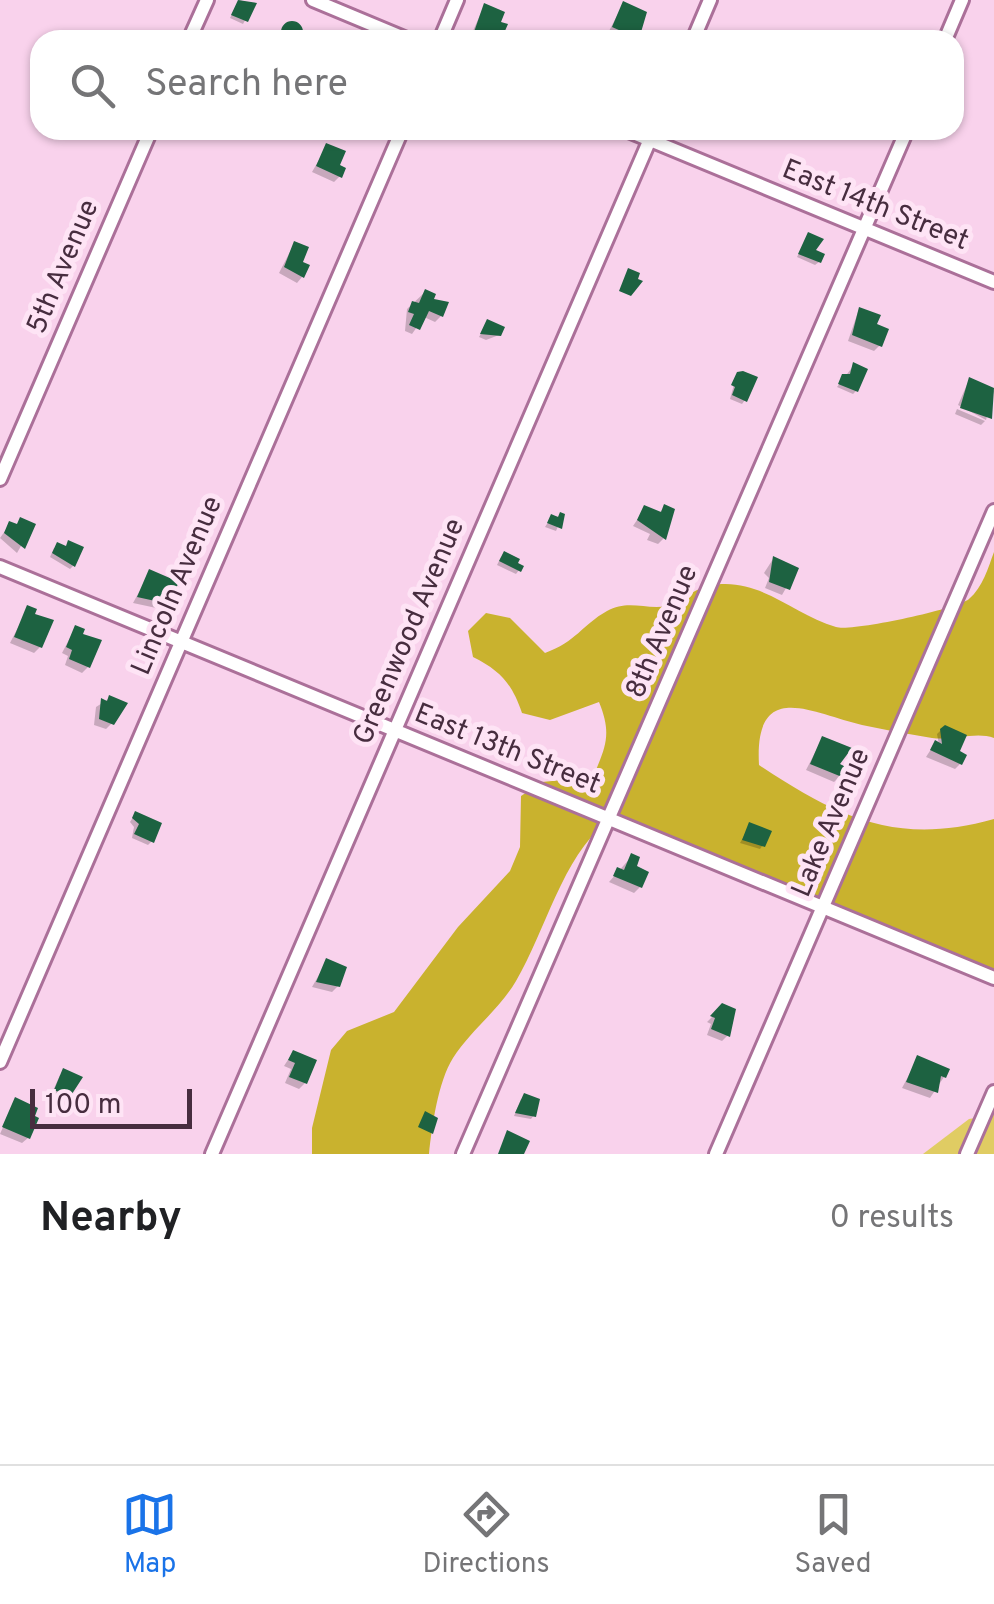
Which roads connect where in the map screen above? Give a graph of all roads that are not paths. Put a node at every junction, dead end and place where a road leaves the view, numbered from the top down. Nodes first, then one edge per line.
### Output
1 (207, 0) edge
2 (314, 0) edge
3 (457, 0) edge
4 (710, 0) edge
5 (962, 0) edge
6 (194, 30) edge
7 (386, 30) edge
8 (444, 30) edge
9 (697, 30) edge
10 (949, 30) edge
11 (146, 140) edge
12 (398, 140) edge
13 (650, 140) edge
14 (663, 140) edge
15 (902, 140) edge
16 (864, 228) junction
17 (994, 282) edge
18 (0, 479) edge
19 (994, 511) edge
20 (0, 567) edge
21 (181, 642) junction
22 (395, 731) junction
23 (609, 819) junction
24 (822, 908) junction
25 (994, 978) edge
26 (0, 1062) edge
27 (994, 1092) edge
28 (212, 1154) edge
29 (464, 1154) edge
30 (716, 1154) edge
31 (967, 1154) edge

1 - 6 street
2 - 7 street
3 - 8 street
4 - 9 street
5 - 10 street
11 - 18 street, 5th Avenue
12 - 21 street, Lincoln Avenue
13 - 22 street, Greenwood Avenue
14 - 16 street, East 14th Street
15 - 16 street, 8th Avenue
16 - 17 street, East 14th Street
16 - 23 street, 8th Avenue
19 - 24 street, Lake Avenue
20 - 21 street, East 13th Street
21 - 22 street, East 13th Street
21 - 26 street, Lincoln Avenue
22 - 23 street, East 13th Street
22 - 28 street, Greenwood Avenue
23 - 24 street, East 13th Street
23 - 29 street, 8th Avenue
24 - 25 street, East 13th Street
24 - 30 street, Lake Avenue
27 - 31 street

